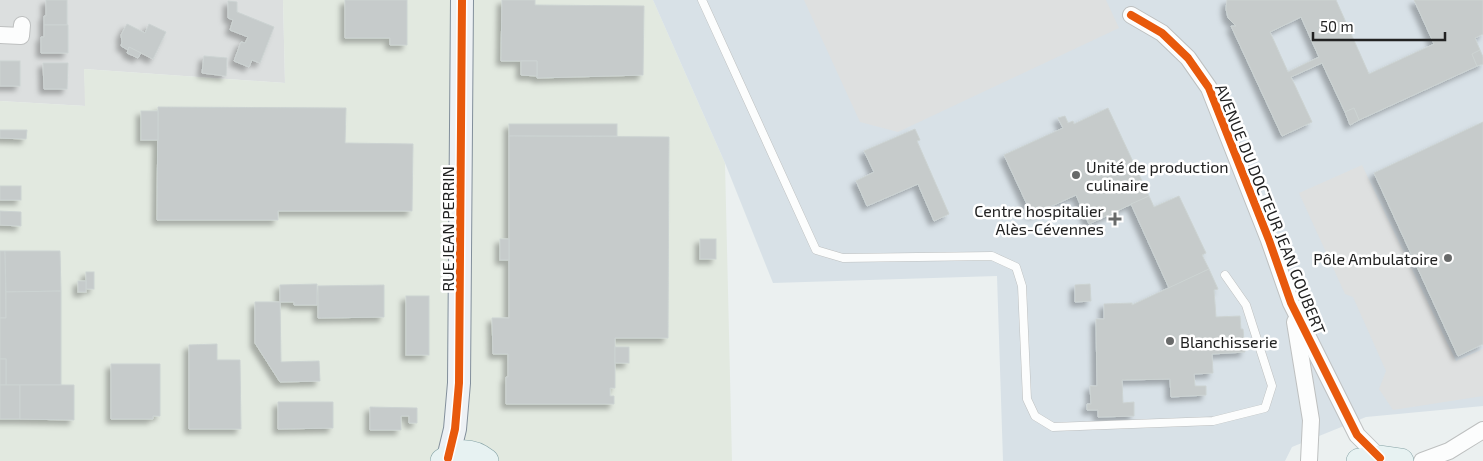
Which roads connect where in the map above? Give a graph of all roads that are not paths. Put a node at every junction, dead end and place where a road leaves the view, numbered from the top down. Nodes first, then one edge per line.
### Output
1 (462, 0) edge
2 (702, 0) edge
3 (1131, 15) dead end
4 (22, 25) dead end
5 (0, 35) edge
6 (1225, 275) dead end
7 (1291, 303) junction
8 (459, 383) junction
9 (1483, 430) edge
10 (446, 459) edge
11 (483, 459) edge
12 (1380, 460) edge
13 (1310, 461) edge
14 (1422, 461) edge

1 - 8 street, RUE JEAN PERRIN
2 - 6 lane
3 - 7 street, AVENUE DU DOCTEUR JEAN GOUBERT
4 - 5 street
7 - 12 street, AVENUE DU DOCTEUR JEAN GOUBERT
7 - 13 street, AVENUE DU DOCTEUR JEAN GOUBERT
8 - 10 street, RUE JEAN PERRIN
8 - 11 street, RUE JEAN PERRIN
9 - 14 street
10 - 11 main road

